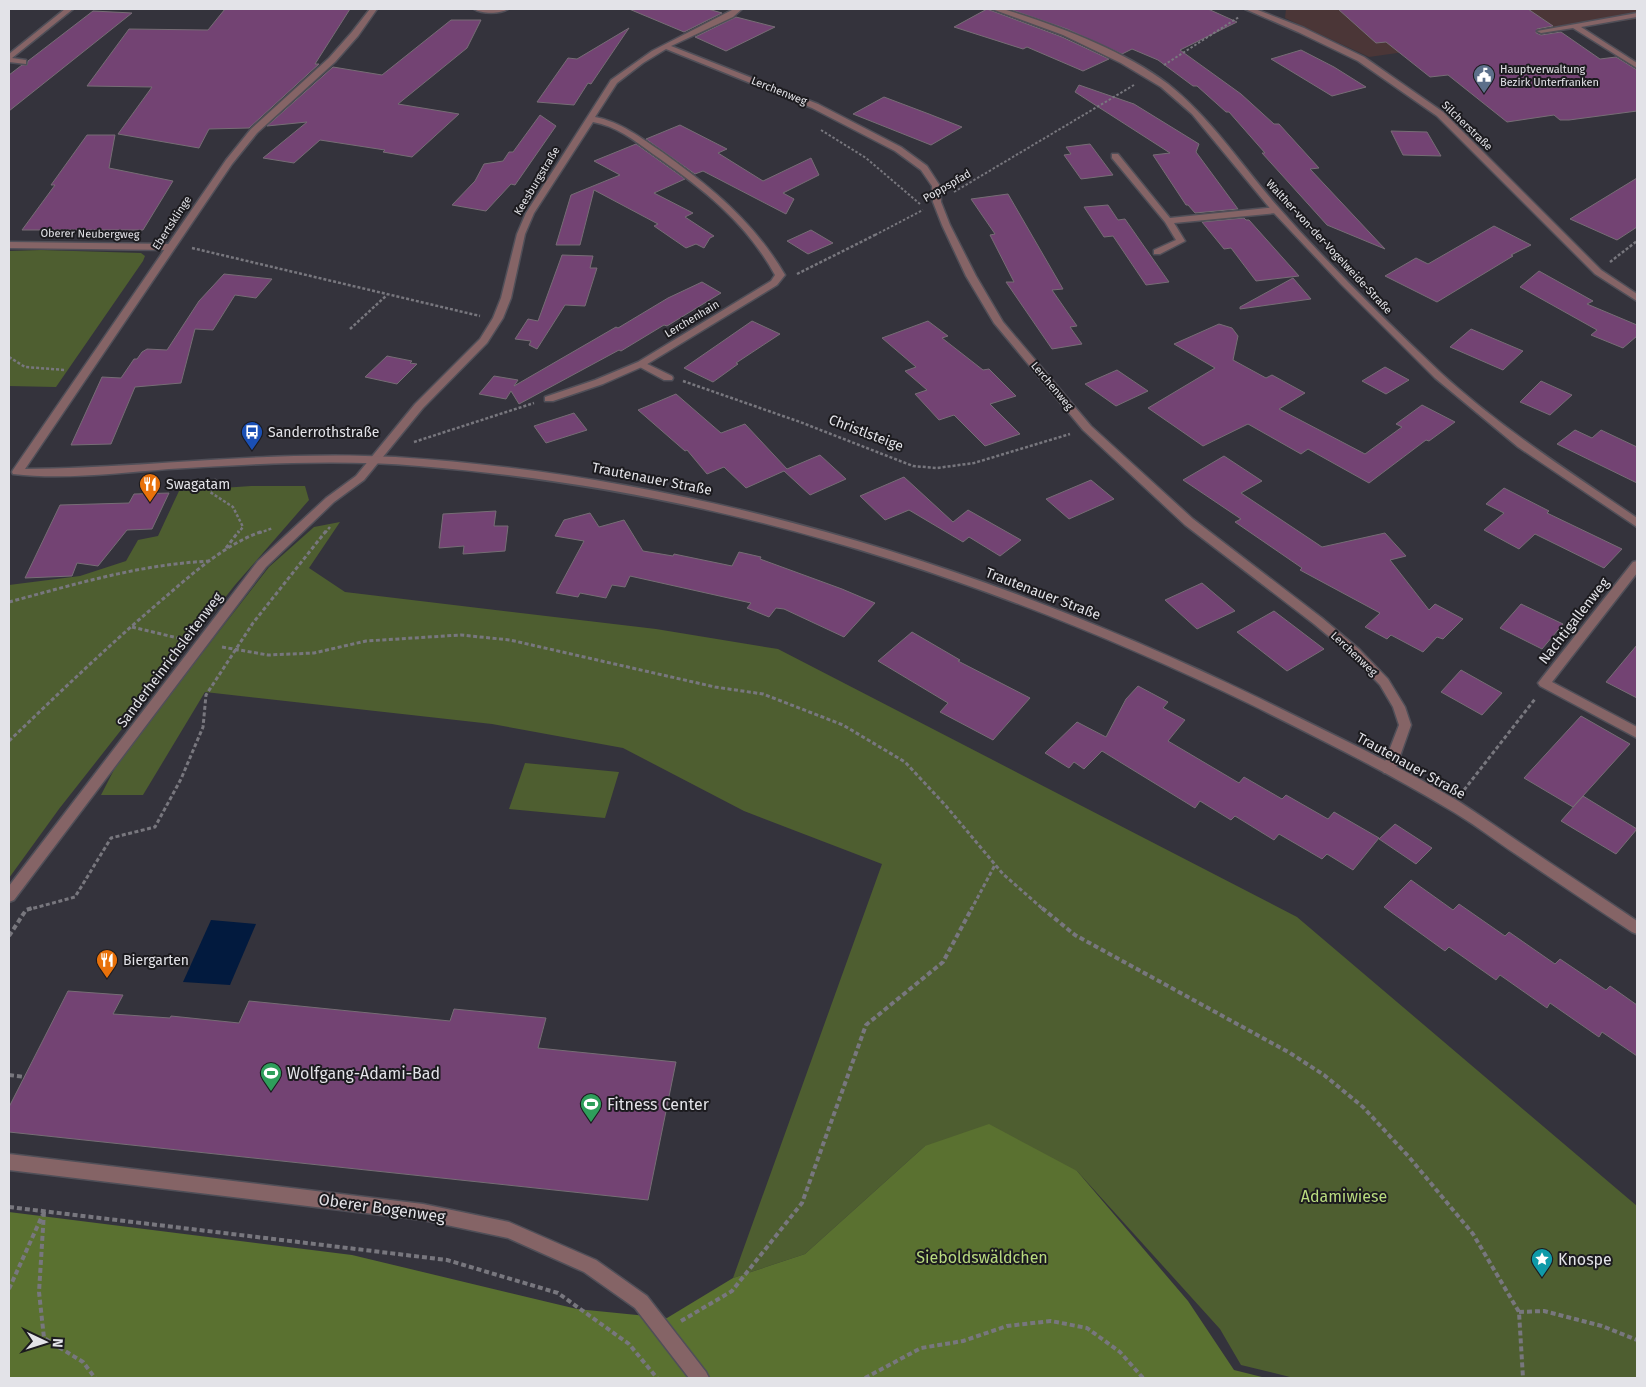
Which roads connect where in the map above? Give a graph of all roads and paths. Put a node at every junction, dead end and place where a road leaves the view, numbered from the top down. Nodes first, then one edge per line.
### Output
1 (69, 9) edge
2 (372, 9) edge
3 (478, 9) edge
4 (504, 9) edge
5 (738, 9) edge
6 (996, 9) edge
7 (1252, 9) edge
8 (1637, 15) edge
9 (1574, 26) junction
10 (1541, 31) dead end
11 (667, 47) junction
12 (9, 58) edge
13 (23, 62) dead end
14 (1637, 66) edge
15 (1150, 75) junction
16 (1123, 92) dead end
17 (591, 119) junction
18 (817, 128) dead end
19 (1115, 156) dead end
20 (937, 202) junction
21 (1276, 210) junction
22 (1168, 221) junction
23 (1637, 241) edge
24 (9, 245) edge
25 (171, 247) junction
26 (1157, 252) dead end
27 (1612, 260) dead end
28 (774, 283) junction
29 (387, 295) junction
30 (1637, 298) edge
31 (498, 318) junction
32 (350, 329) dead end
33 (9, 357) edge
34 (641, 364) junction
35 (86, 372) junction
36 (668, 378) joint
37 (549, 398) joint
38 (1087, 428) junction
39 (408, 445) dead end
40 (375, 461) junction
41 (223, 463) junction
42 (13, 472) edge
43 (330, 500) junction
44 (1637, 523) edge
45 (302, 526) junction
46 (224, 551) junction
47 (211, 561) junction
48 (1637, 565) edge
49 (9, 602) edge
50 (132, 627) junction
51 (200, 643) junction
52 (237, 649) junction
53 (1536, 697) dead end
54 (1637, 734) edge
55 (9, 741) edge
56 (1389, 769) junction
57 (1452, 805) junction
58 (995, 864) junction
59 (9, 896) edge
60 (1637, 928) edge
61 (9, 936) edge
62 (9, 1075) edge
63 (25, 1076) dead end
64 (9, 1162) edge
65 (9, 1207) edge
66 (44, 1212) junction
67 (9, 1289) edge
68 (1519, 1312) junction
69 (663, 1331) junction
70 (1637, 1340) edge
71 (95, 1378) edge
72 (657, 1378) edge
73 (700, 1378) edge
74 (865, 1378) edge
75 (1142, 1378) edge
76 (1523, 1378) edge

1 - 12 street
2 - 25 street, Ebertsklinge
3 - 4 street
5 - 11 street, Keesburgstraße
6 - 15 street, Walther-von-der-Vogelweide-Straße
7 - 15 path
7 - 30 street, Silcherstraße
8 - 9 street
9 - 10 street
9 - 14 street
11 - 17 street, Keesburgstraße
11 - 20 street, Lerchenweg
12 - 13 street
15 - 21 street, Walther-von-der-Vogelweide-Straße
16 - 20 path, Poppspfad
17 - 28 street
17 - 31 street, Keesburgstraße
18 - 28 path, Poppspfad
19 - 22 street
20 - 38 street, Lerchenweg
21 - 22 street
21 - 44 street, Walther-von-der-Vogelweide-Straße
22 - 26 street
23 - 27 path
24 - 25 street, Oberer Neubergweg
25 - 29 path
25 - 35 street, Ebertsklinge
28 - 34 street, Lerchenhain
29 - 31 path
29 - 32 path
31 - 40 street, Keesburgstraße
33 - 35 path
34 - 36 street
34 - 37 street, Lerchenhain
35 - 42 street, Ebertsklinge
36 - 38 path, Christlsteige
37 - 39 path
38 - 56 street, Lerchenweg
40 - 41 street
40 - 43 street, Sanderheinrichsleitenweg
40 - 56 street, Trautenauer Straße
41 - 42 street
41 - 46 path
43 - 45 street, Sanderheinrichsleitenweg
43 - 52 path
45 - 46 path
45 - 51 street, Sanderheinrichsleitenweg
46 - 47 path
47 - 49 path
47 - 50 path
48 - 54 street, Nachtigallenweg
50 - 51 path
50 - 55 path
51 - 52 path
51 - 59 street, Sanderheinrichsleitenweg
52 - 58 path
52 - 61 path
53 - 57 path
56 - 57 street, Trautenauer Straße
57 - 60 street, Trautenauer Straße
58 - 68 path
58 - 69 path
62 - 63 path
64 - 69 street, Oberer Bogenweg
65 - 66 path
66 - 67 path
66 - 71 path
66 - 72 path
68 - 70 path
68 - 76 path
69 - 73 street, Oberer Bogenweg
74 - 75 path

